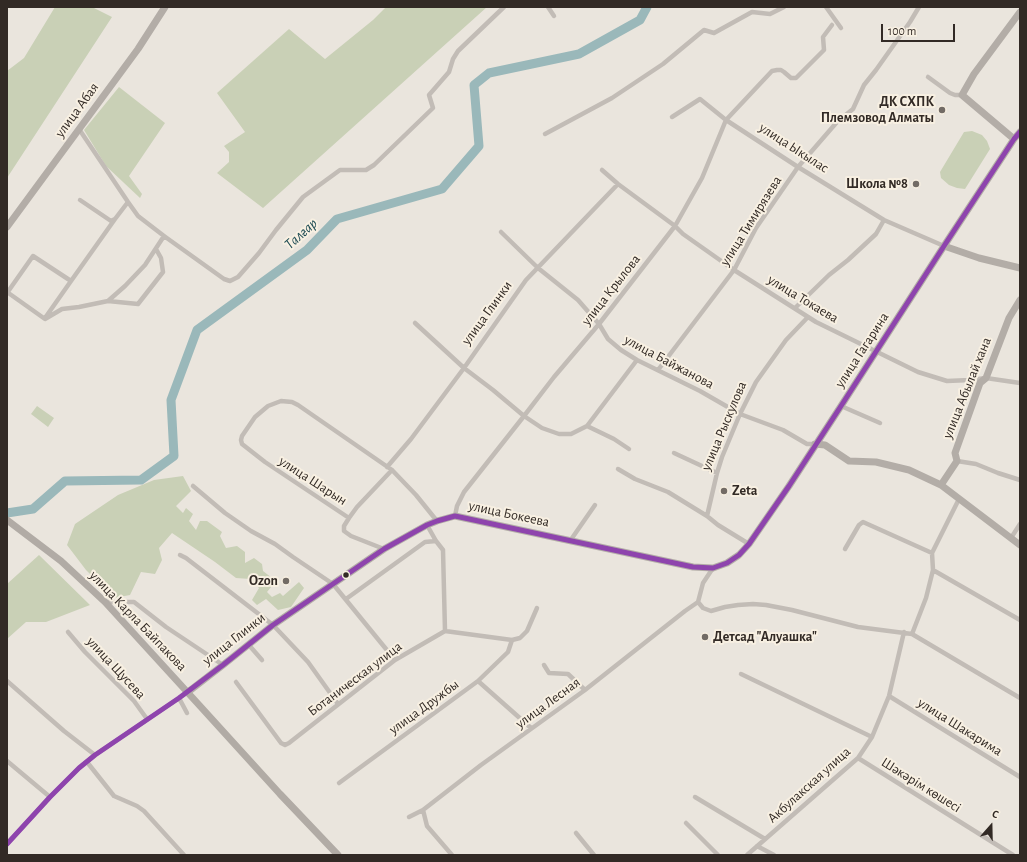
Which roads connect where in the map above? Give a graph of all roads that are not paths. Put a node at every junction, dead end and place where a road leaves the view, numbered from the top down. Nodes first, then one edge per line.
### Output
1 (164, 7) edge
2 (504, 7) edge
3 (548, 7) edge
4 (758, 7) edge
5 (784, 7) edge
6 (826, 7) edge
7 (919, 7) edge
8 (752, 12) junction
9 (1020, 12) edge
10 (554, 16) dead end
11 (832, 25) dead end
12 (841, 28) dead end
13 (928, 77) dead end
14 (962, 94) junction
15 (672, 117) dead end
16 (726, 120) junction
17 (79, 129) junction
18 (1020, 132) edge
19 (544, 134) dead end
20 (1014, 139) junction
21 (798, 167) junction
22 (602, 170) dead end
23 (618, 184) junction
24 (80, 200) dead end
25 (128, 202) junction
26 (115, 219) junction
27 (884, 220) junction
28 (675, 226) junction
29 (7, 227) edge
30 (502, 232) dead end
31 (164, 236) junction
32 (944, 246) junction
33 (156, 249) junction
34 (538, 268) junction
35 (1020, 268) edge
36 (734, 270) junction
37 (71, 281) junction
38 (7, 292) edge
39 (1020, 300) edge
40 (108, 301) junction
41 (795, 308) junction
42 (808, 317) junction
43 (44, 319) junction
44 (415, 323) dead end
45 (599, 324) junction
46 (876, 352) junction
47 (637, 360) junction
48 (464, 368) junction
49 (658, 370) junction
50 (986, 378) junction
51 (1020, 383) edge
52 (842, 406) junction
53 (740, 414) junction
54 (524, 416) junction
55 (880, 423) dead end
56 (587, 426) junction
57 (823, 433) junction
58 (816, 444) junction
59 (825, 445) junction
60 (629, 449) dead end
61 (674, 453) dead end
62 (956, 461) junction
63 (390, 469) junction
64 (618, 469) dead end
65 (717, 473) junction
66 (1020, 480) edge
67 (941, 485) junction
68 (193, 486) dead end
69 (959, 499) junction
70 (595, 505) dead end
71 (455, 516) junction
72 (706, 516) junction
73 (349, 518) junction
74 (7, 520) edge
75 (437, 521) junction
76 (1020, 524) edge
77 (427, 525) junction
78 (1011, 538) junction
79 (570, 540) junction
80 (436, 541) junction
81 (749, 544) junction
82 (1020, 545) edge
83 (845, 548) dead end
84 (384, 549) junction
85 (932, 552) junction
86 (180, 555) dead end
87 (713, 568) junction
88 (933, 570) junction
89 (333, 584) junction
90 (346, 599) junction
91 (105, 602) junction
92 (698, 602) junction
93 (537, 608) dead end
94 (1020, 620) edge
95 (273, 625) junction
96 (445, 631) junction
97 (68, 632) dead end
98 (904, 632) junction
99 (912, 634) junction
100 (512, 640) junction
101 (248, 644) junction
102 (262, 660) dead end
103 (395, 660) junction
104 (223, 665) junction
105 (544, 665) dead end
106 (741, 674) dead end
107 (7, 681) edge
108 (478, 681) junction
109 (236, 682) dead end
110 (585, 690) junction
111 (188, 692) junction
112 (889, 696) junction
113 (179, 698) junction
114 (1020, 698) edge
115 (338, 704) junction
116 (187, 713) dead end
117 (147, 719) junction
118 (531, 728) junction
119 (872, 737) junction
120 (95, 755) junction
121 (858, 758) junction
122 (7, 761) edge
123 (87, 762) junction
124 (1020, 777) edge
125 (339, 783) dead end
126 (50, 796) junction
127 (695, 796) dead end
128 (423, 810) junction
129 (409, 817) dead end
130 (686, 823) dead end
131 (576, 833) dead end
132 (765, 839) junction
133 (7, 843) edge
134 (757, 846) junction
135 (184, 855) edge
136 (338, 855) edge
137 (452, 855) edge
138 (594, 855) edge
139 (718, 855) edge
140 (747, 855) edge
141 (774, 855) edge
142 (1013, 855) edge

1 - 17 main road, улица Абая
2 - 31 street
3 - 10 street
4 - 8 street
5 - 8 street
6 - 12 street
7 - 21 street, улица Тимирязева
8 - 19 street
9 - 14 main road
11 - 16 street, улица Крылова
13 - 14 street
14 - 20 main road
15 - 16 street, улица Ыкылас
16 - 21 street, улица Ыкылас
16 - 28 street, улица Крылова
17 - 25 street
17 - 29 main road, улица Абая
18 - 20 main road, улица Гагарина
20 - 32 main road, улица Гагарина
21 - 27 street, улица Ыкылас
21 - 36 street, улица Тимирязева
22 - 23 street, улица Токаева
23 - 28 street, улица Токаева
23 - 34 street, улица Глинки
24 - 26 street
25 - 26 street
25 - 31 street
26 - 37 street
27 - 32 street, улица Ыкылас
27 - 41 street
28 - 36 street, улица Токаева
28 - 45 street, улица Крылова
30 - 34 street, улица Байжанова
31 - 33 street
32 - 35 main road, улица Ыкылас
32 - 46 main road, улица Гагарина
33 - 40 street
33 - 40 street
34 - 45 street, улица Байжанова
34 - 48 street, улица Глинки
36 - 41 street, улица Токаева
36 - 49 street, улица Тимирязева
37 - 38 street
37 - 43 street
38 - 43 street
39 - 50 main road, улица Абылай хана
40 - 43 street
41 - 42 street, улица Токаева
42 - 46 street, улица Токаева
42 - 53 street, улица Рыскулова
44 - 48 street
45 - 47 street, улица Байжанова
45 - 54 street, улица Крылова
46 - 50 street, улица Токаева
46 - 52 main road, улица Гагарина
47 - 49 street, улица Байжанова
47 - 56 street
48 - 54 street
48 - 63 street, улица Глинки
49 - 53 street, улица Байжанова
50 - 51 street, улица Токаева
50 - 62 main road, улица Абылай хана
52 - 55 street
52 - 57 main road, улица Гагарина
53 - 58 street, улица Байжанова
53 - 65 street, улица Рыскулова
54 - 56 street
54 - 71 street, улица Крылова
56 - 60 street
57 - 58 main road, улица Гагарина
57 - 59 main road
58 - 59 main road
58 - 81 main road, улица Гагарина
59 - 67 main road
61 - 65 street
62 - 66 street
62 - 67 main road, улица Абылай хана
63 - 73 street, улица Глинки
63 - 73 street, улица Шарын
63 - 75 street
64 - 72 street
65 - 72 street, улица Рыскулова
67 - 69 main road
68 - 89 street
69 - 78 main road
69 - 85 street
70 - 79 street
71 - 75 main road, улица Бокеева
71 - 79 main road, улица Бокеева
72 - 81 street
73 - 84 street, улица Шарын
74 - 91 main road, улица Карла Байпакова
75 - 77 main road, улица Глинки
76 - 78 street
77 - 80 street
77 - 84 main road, улица Глинки
78 - 82 main road
79 - 87 main road, улица Бокеева
80 - 90 street
80 - 96 street
81 - 87 main road, улица Гагарина
83 - 85 street
84 - 89 main road, улица Глинки
85 - 88 street
86 - 95 street
87 - 92 street
88 - 94 street
88 - 99 street
89 - 90 street
89 - 95 main road, улица Глинки
90 - 103 street
91 - 104 street
91 - 111 main road, улица Карла Байпакова
92 - 98 street
92 - 110 street, улица Лесная
93 - 100 street
95 - 101 main road, улица Глинки
95 - 115 street
96 - 100 street
96 - 103 street, Ботаническая улица
97 - 117 street, улица Щусева
98 - 99 street
98 - 112 street, Акбулакская улица
99 - 114 street
100 - 108 street, улица Дружбы
101 - 102 street
101 - 104 main road, улица Глинки
103 - 115 street, Ботаническая улица
104 - 111 main road, улица Глинки
105 - 110 street
106 - 119 street
107 - 120 street
108 - 118 street
108 - 125 street, улица Дружбы
109 - 115 street, Ботаническая улица
110 - 118 street, улица Лесная
111 - 113 street, улица Глинки
111 - 136 main road, улица Карла Байпакова
112 - 119 street, Акбулакская улица
112 - 124 street, улица Шакарима
113 - 116 street
113 - 117 street, улица Глинки
117 - 120 street, улица Глинки
118 - 128 street, улица Лесная
119 - 121 street, Акбулакская улица
120 - 123 street, улица Глинки
121 - 132 street, Акбулакская улица
121 - 142 street, Шәкәрім көшесі
122 - 126 street
123 - 126 street, улица Глинки
123 - 135 street
126 - 133 street, улица Глинки
127 - 132 street
128 - 129 street, улица Лесная
128 - 137 street
130 - 139 street
131 - 138 street
132 - 134 street, Акбулакская улица
134 - 140 street, Акбулакская улица
134 - 141 street

